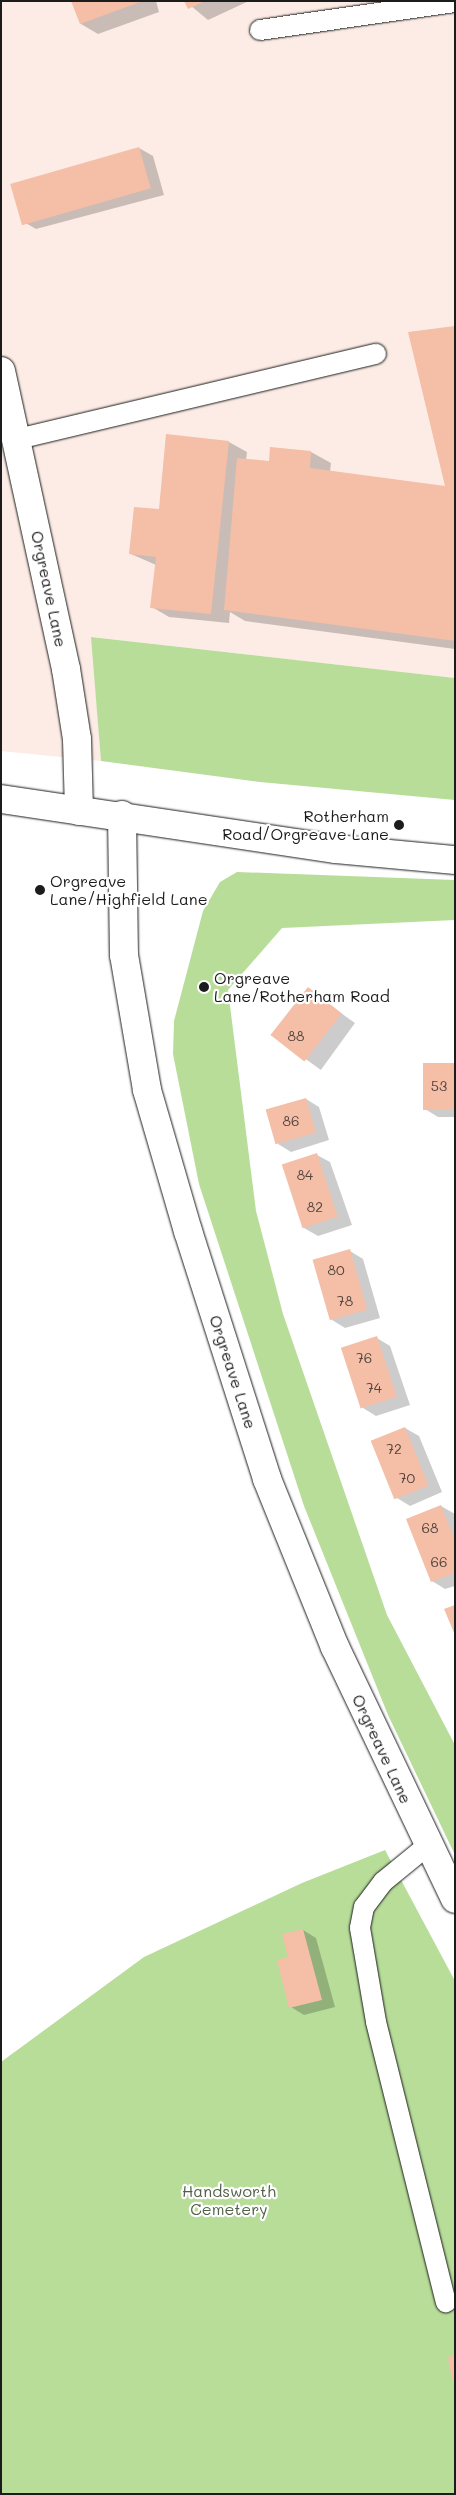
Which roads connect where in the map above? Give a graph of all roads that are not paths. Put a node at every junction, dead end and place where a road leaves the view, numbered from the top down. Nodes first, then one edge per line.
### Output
1 (455, 2) edge
2 (260, 30) dead end
3 (376, 354) dead end
4 (1, 371) edge
5 (18, 439) junction
6 (1, 799) edge
7 (79, 810) junction
8 (122, 815) junction
9 (455, 860) edge
10 (427, 1846) junction
11 (455, 1899) edge
12 (446, 2302) dead end

1 - 2 lane
3 - 5 lane
4 - 5 main road, Orgreave Lane
5 - 7 main road, Orgreave Lane
6 - 7 main road
7 - 8 main road
8 - 9 main road
8 - 10 main road, Orgreave Lane
10 - 11 main road, Orgreave Lane
10 - 12 lane

